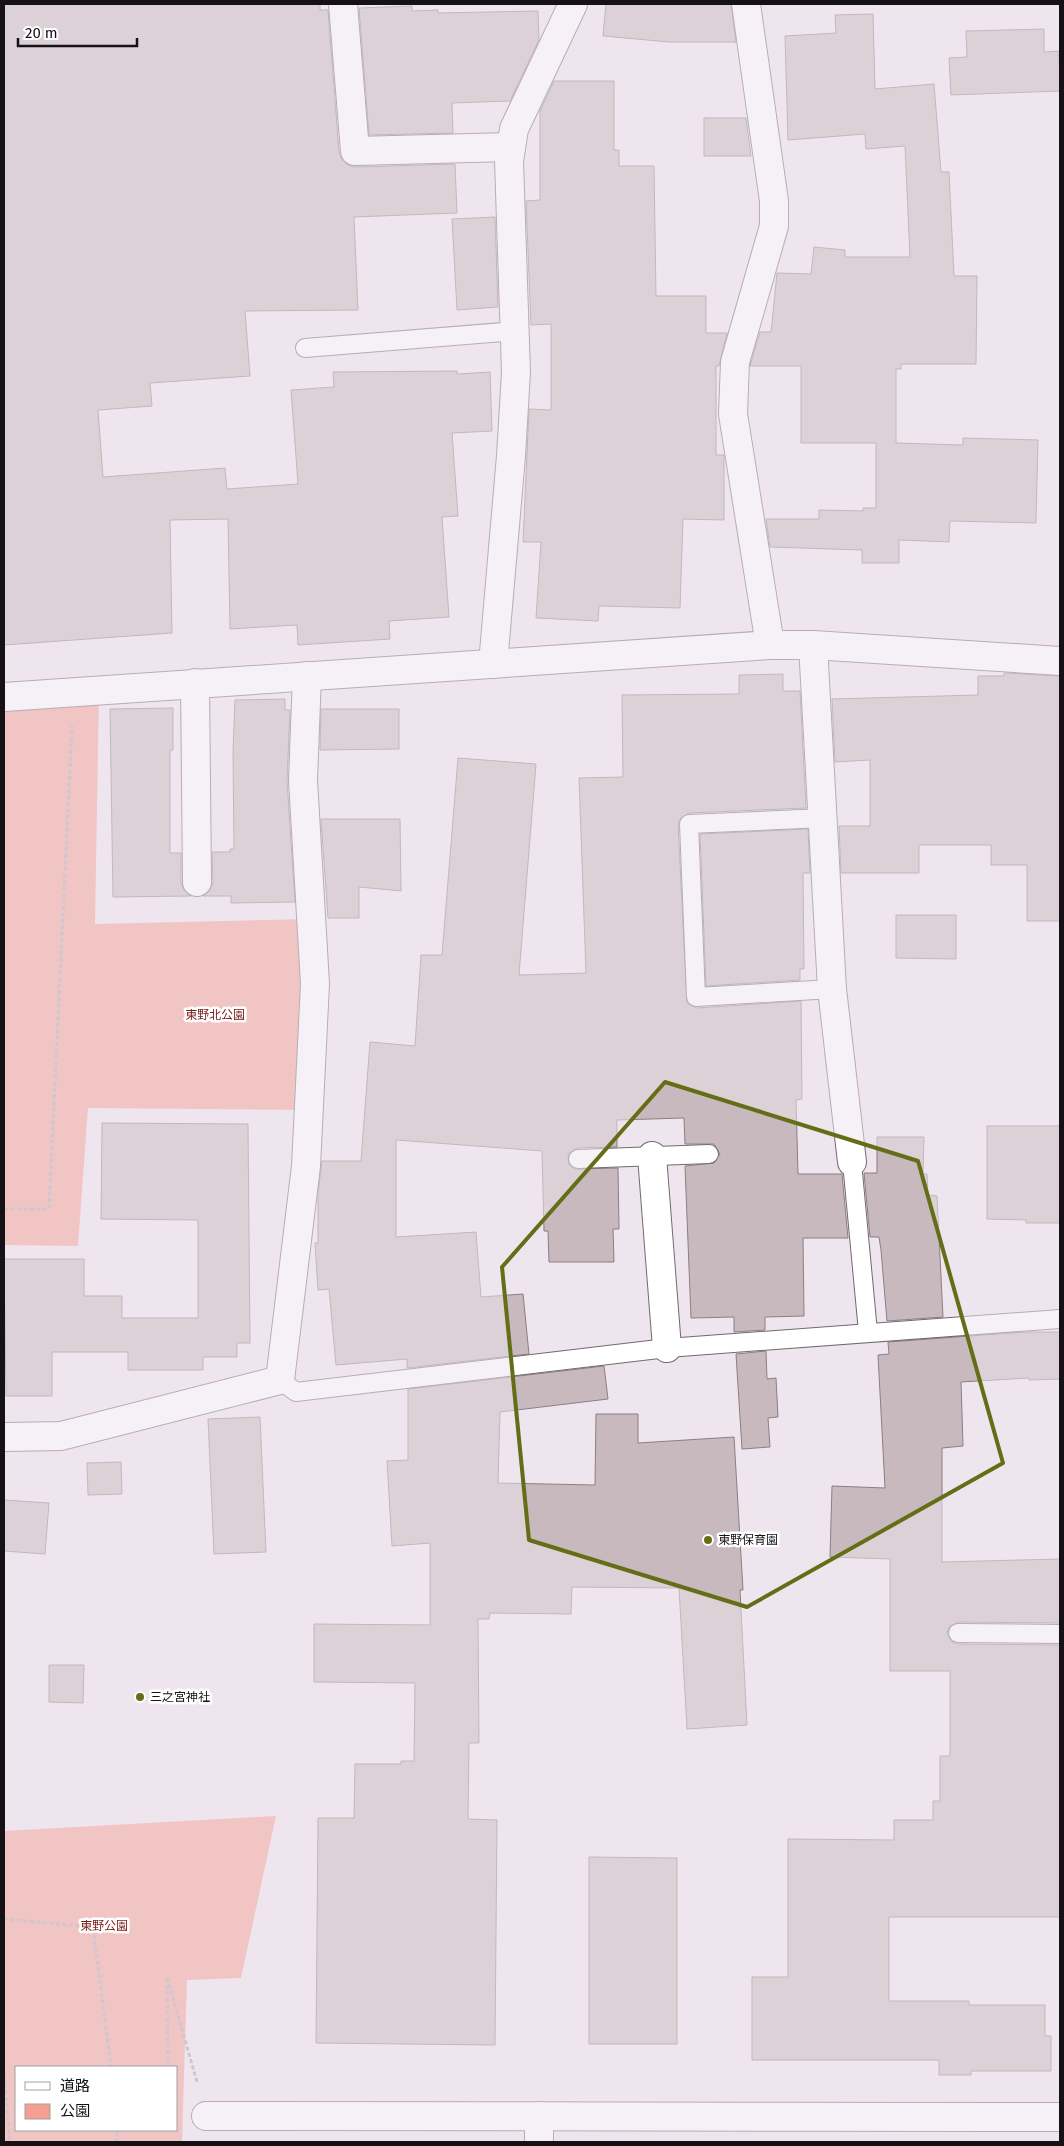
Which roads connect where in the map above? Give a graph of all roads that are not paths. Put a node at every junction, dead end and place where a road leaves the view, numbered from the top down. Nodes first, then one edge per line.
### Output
1 (343, 4) edge
2 (573, 4) edge
3 (746, 4) edge
4 (511, 146) junction
5 (515, 331) junction
6 (305, 348) dead end
7 (770, 645) junction
8 (813, 645) junction
9 (1060, 661) edge
10 (493, 664) junction
11 (307, 676) junction
12 (195, 683) junction
13 (4, 697) edge
14 (824, 818) junction
15 (197, 882) dead end
16 (832, 989) junction
17 (709, 1154) dead end
18 (652, 1156) junction
19 (578, 1158) dead end
20 (852, 1162) joint
21 (1060, 1319) edge
22 (868, 1332) junction
23 (667, 1348) junction
24 (280, 1380) junction
25 (4, 1437) edge
26 (958, 1634) dead end
27 (1060, 1634) edge
28 (206, 2116) road end
29 (1060, 2117) edge
30 (539, 2129) edge

1 - 4 street
2 - 4 street
3 - 7 street
4 - 5 street
5 - 6 lane
5 - 10 street
7 - 8 street
7 - 10 street
8 - 9 street
8 - 14 street
10 - 11 street
11 - 12 street
11 - 24 street
12 - 13 street
12 - 15 street
14 - 16 street
14 - 16 lane
16 - 20 street
17 - 18 lane
18 - 19 lane
18 - 23 street
20 - 22 lane
21 - 22 lane
22 - 23 lane
23 - 24 lane
24 - 25 street
26 - 27 lane
28 - 30 street
29 - 30 street

